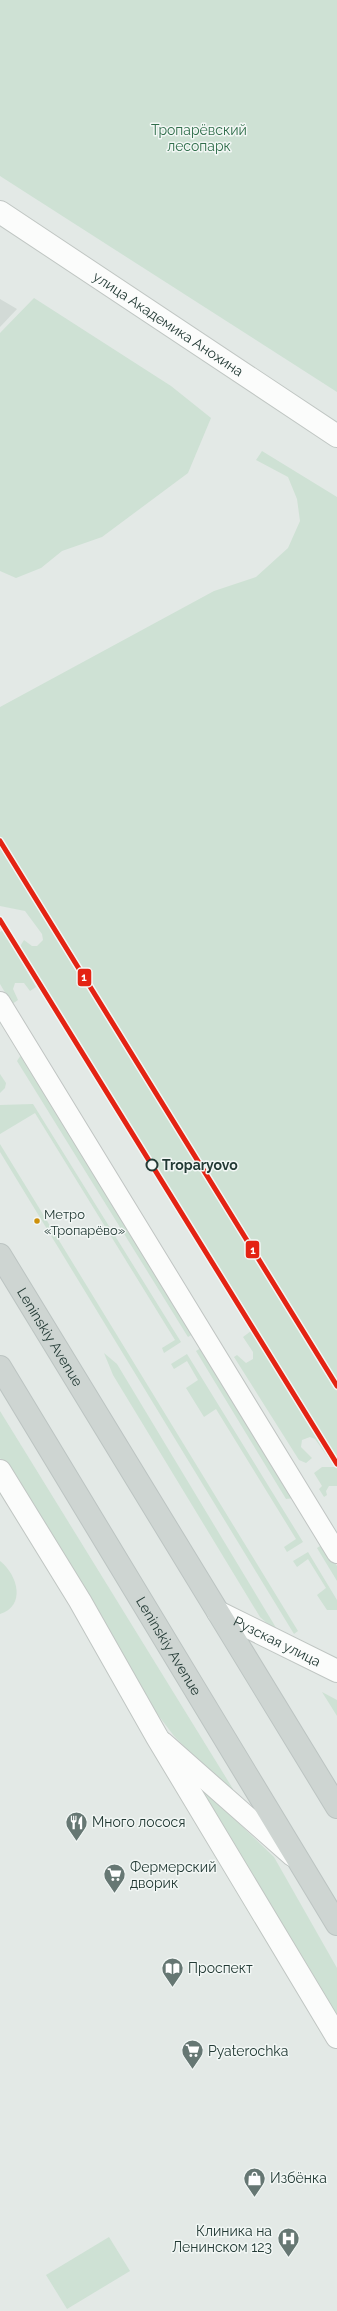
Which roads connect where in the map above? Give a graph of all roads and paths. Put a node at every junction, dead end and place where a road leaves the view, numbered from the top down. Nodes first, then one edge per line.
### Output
1 (0, 212) edge
2 (337, 436) edge
3 (0, 1002) edge
4 (0, 1255) edge
5 (0, 1367) edge
6 (0, 1471) edge
7 (337, 1553) edge
8 (218, 1612) junction
9 (337, 1672) edge
10 (157, 1737) junction
11 (295, 1737) junction
12 (337, 1790) edge
13 (337, 1807) edge
14 (299, 1862) junction
15 (337, 1924) edge
16 (337, 2037) edge

1 - 2 main road, улица Академика Анохина
3 - 7 street
4 - 8 main road, Leninskiy Avenue
5 - 14 main road, Leninskiy Avenue
6 - 10 main road
8 - 9 main road, Рузская улица
8 - 11 main road, Leninskiy Avenue
10 - 14 street
10 - 16 main road
11 - 12 main road
11 - 13 main road, Leninskiy Avenue
14 - 15 main road, Leninskiy Avenue

